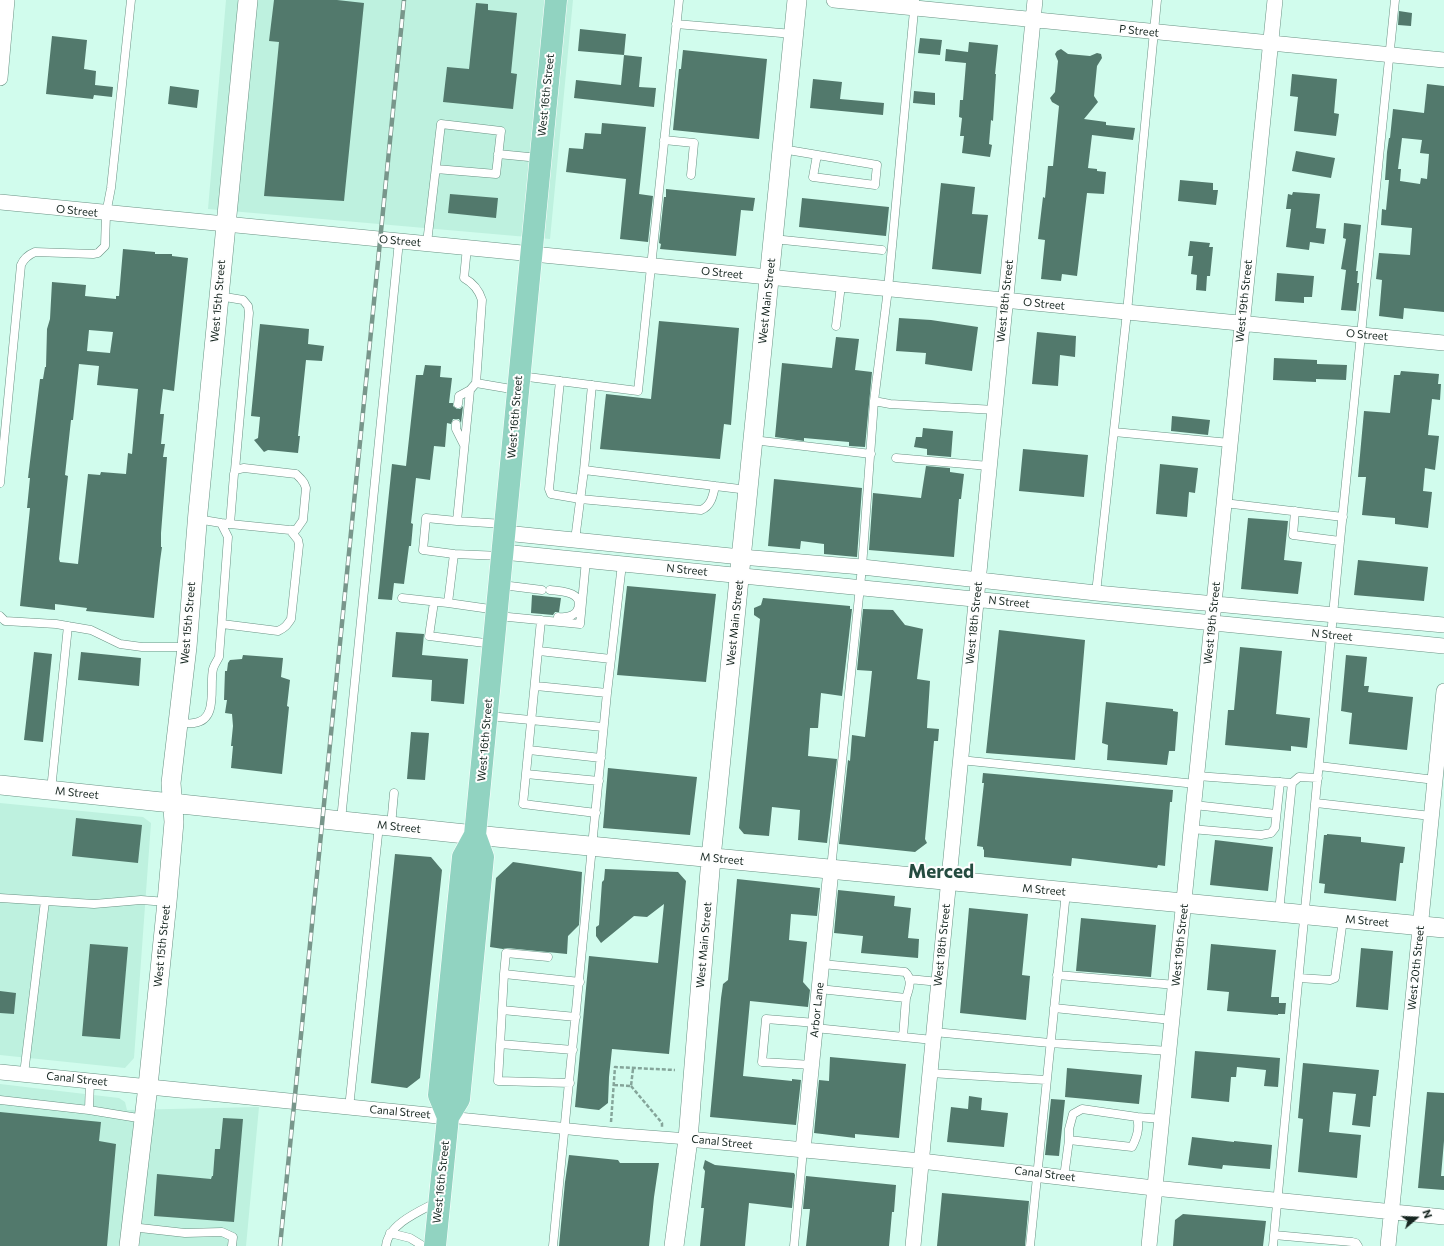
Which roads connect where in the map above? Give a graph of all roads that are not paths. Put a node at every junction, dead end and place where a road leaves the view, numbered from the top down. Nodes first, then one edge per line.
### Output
1 (7, 0) edge
2 (131, 0) edge
3 (248, 0) edge
4 (556, 0) edge
5 (679, 0) edge
6 (797, 0) edge
7 (834, 0) edge
8 (1035, 0) edge
9 (1157, 0) edge
10 (1275, 0) edge
11 (1395, 0) edge
12 (915, 4) edge
13 (1033, 20) junction
14 (676, 24) junction
15 (1154, 32) junction
16 (793, 34) junction
17 (1270, 43) junction
18 (1390, 55) junction
19 (1444, 60) edge
20 (0, 78) edge
21 (664, 140) junction
22 (782, 149) junction
23 (498, 154) junction
24 (817, 155) junction
25 (540, 158) junction
26 (436, 169) junction
27 (691, 175) dead end
28 (0, 202) edge
29 (106, 214) junction
30 (226, 225) junction
31 (399, 240) junction
32 (773, 240) junction
33 (427, 243) junction
34 (467, 247) junction
35 (882, 250) dead end
36 (530, 255) junction
37 (651, 266) junction
38 (769, 278) junction
39 (841, 284) junction
40 (888, 290) junction
41 (219, 296) junction
42 (1005, 300) junction
43 (1126, 312) junction
44 (1242, 323) junction
45 (836, 326) dead end
46 (1362, 335) junction
47 (1444, 343) edge
48 (560, 381) junction
49 (476, 382) junction
50 (518, 383) junction
51 (592, 385) junction
52 (470, 390) junction
53 (874, 401) junction
54 (458, 404) dead end
55 (995, 410) junction
56 (456, 424) dead end
57 (1114, 432) junction
58 (753, 440) junction
59 (1230, 443) junction
60 (465, 446) junction
61 (870, 454) junction
62 (896, 458) dead end
63 (989, 466) junction
64 (235, 470) junction
65 (584, 470) junction
66 (0, 483) edge
67 (715, 486) junction
68 (748, 490) junction
69 (580, 499) junction
70 (1224, 503) junction
71 (1295, 511) junction
72 (1343, 516) junction
73 (197, 519) junction
74 (457, 521) junction
75 (221, 523) junction
76 (230, 524) junction
77 (290, 530) junction
78 (575, 540) junction
79 (504, 541) junction
80 (1340, 541) junction
81 (454, 554) junction
82 (741, 557) junction
83 (586, 560) junction
84 (622, 564) junction
85 (862, 567) junction
86 (740, 576) junction
87 (978, 580) junction
88 (500, 585) junction
89 (859, 588) junction
90 (1096, 593) junction
91 (402, 598) dead end
92 (976, 599) junction
93 (434, 602) junction
94 (448, 603) junction
95 (1214, 604) junction
96 (497, 613) junction
97 (1333, 615) junction
98 (0, 616) edge
99 (521, 619) junction
100 (541, 620) junction
101 (1212, 622) junction
102 (222, 624) junction
103 (1444, 625) edge
104 (68, 626) junction
105 (1331, 636) junction
106 (494, 644) junction
107 (1444, 646) edge
108 (186, 647) junction
109 (539, 652) junction
110 (611, 659) junction
111 (536, 686) junction
112 (1444, 691) edge
113 (607, 693) junction
114 (487, 716) junction
115 (532, 720) junction
116 (177, 722) junction
117 (603, 727) junction
118 (529, 750) junction
119 (601, 758) junction
120 (960, 760) junction
121 (1319, 766) junction
122 (526, 774) junction
123 (1318, 778) junction
124 (1196, 780) junction
125 (1435, 780) junction
126 (599, 781) junction
127 (1280, 782) junction
128 (1292, 783) junction
129 (0, 785) edge
130 (51, 790) junction
131 (394, 793) dead end
132 (173, 803) junction
133 (1316, 803) junction
134 (1194, 805) junction
135 (596, 813) junction
136 (1276, 814) junction
137 (1431, 816) junction
138 (341, 820) junction
139 (385, 825) junction
140 (1192, 829) junction
141 (475, 835) junction
142 (593, 846) junction
143 (711, 858) junction
144 (831, 870) junction
145 (949, 881) junction
146 (1066, 892) junction
147 (0, 898) edge
148 (45, 901) junction
149 (167, 902) junction
150 (1184, 903) junction
151 (1279, 912) junction
152 (1305, 915) junction
153 (1343, 919) junction
154 (1420, 926) junction
155 (1444, 928) edge
156 (548, 957) dead end
157 (822, 964) junction
158 (504, 974) junction
159 (1057, 975) junction
160 (907, 976) junction
161 (1299, 978) junction
162 (580, 982) junction
163 (939, 982) junction
164 (1176, 985) junction
165 (819, 989) junction
166 (906, 998) junction
167 (1054, 1008) junction
168 (502, 1010) junction
169 (576, 1017) junction
170 (1172, 1020) junction
171 (816, 1025) junction
172 (934, 1036) junction
173 (903, 1037) junction
174 (1050, 1043) junction
175 (500, 1044) junction
176 (573, 1050) junction
177 (1169, 1051) junction
178 (812, 1065) junction
179 (0, 1072) edge
180 (930, 1073) junction
181 (24, 1074) junction
182 (90, 1080) junction
183 (1046, 1080) junction
184 (570, 1083) junction
185 (148, 1086) junction
186 (0, 1100) edge
187 (349, 1108) junction
188 (89, 1110) junction
189 (448, 1117) junction
190 (1137, 1117) junction
191 (144, 1119) junction
192 (1162, 1119) junction
193 (565, 1128) junction
194 (688, 1139) junction
195 (1069, 1140) junction
196 (803, 1150) junction
197 (921, 1161) junction
198 (1037, 1173) junction
199 (1064, 1177) junction
200 (1154, 1188) junction
201 (440, 1200) junction
202 (1277, 1200) junction
203 (1391, 1212) junction
204 (1444, 1217) edge
205 (131, 1227) junction
206 (390, 1233) junction
207 (1274, 1234) junction
208 (129, 1246) edge
209 (232, 1246) edge
210 (386, 1246) edge
211 (423, 1246) edge
212 (435, 1246) edge
213 (553, 1246) edge
214 (674, 1246) edge
215 (794, 1246) edge
216 (913, 1246) edge
217 (1030, 1246) edge
218 (1149, 1246) edge
219 (1272, 1246) edge
220 (1358, 1246) edge
221 (1388, 1246) edge

1 - 20 street
2 - 29 lane
3 - 30 street, West 15th Street
4 - 25 main road, West 16th Street
5 - 14 lane
6 - 16 street, West Main Street
7 - 12 street, P Street
8 - 13 street, West 18th Street
9 - 15 lane
10 - 17 street, West 19th Street
11 - 18 lane
12 - 13 street, P Street
12 - 40 lane
13 - 15 street, P Street
13 - 42 street, West 18th Street
14 - 16 lane
14 - 21 lane
15 - 17 street, P Street
15 - 43 lane
16 - 22 street, West Main Street
17 - 18 street, P Street
17 - 44 street, West 19th Street
18 - 19 street, P Street
18 - 46 lane
21 - 27 lane
21 - 37 lane
22 - 24 lane
22 - 32 street, West Main Street
23 - 25 lane
23 - 26 lane
23 - 26 lane
24 - 24 lane
25 - 36 main road, West 16th Street
26 - 33 lane
28 - 29 street, O Street
29 - 30 street, O Street
29 - 66 lane
30 - 31 street, O Street
30 - 41 street, West 15th Street
31 - 33 street, O Street
31 - 138 lane
32 - 35 lane
32 - 38 street, West Main Street
33 - 34 street, O Street
34 - 36 street, O Street
34 - 49 lane
36 - 37 street, O Street
36 - 50 main road, West 16th Street
37 - 38 street, O Street
37 - 51 lane
38 - 39 street, O Street
38 - 58 street, West Main Street
39 - 40 street, O Street
39 - 45 lane
40 - 42 street, O Street
40 - 53 lane
41 - 64 lane
41 - 73 street, West 15th Street
42 - 43 street, O Street
42 - 55 street, West 18th Street
43 - 44 street, O Street
43 - 57 lane
44 - 46 street, O Street
44 - 59 street, West 19th Street
46 - 47 street, O Street
46 - 72 lane
48 - 50 lane
48 - 51 lane
48 - 69 lane
49 - 50 lane
49 - 52 lane
50 - 79 main road, West 16th Street
51 - 65 lane
52 - 54 lane
52 - 60 lane
53 - 55 lane
53 - 61 lane
55 - 63 street, West 18th Street
56 - 60 lane
57 - 59 lane
57 - 90 lane
58 - 61 lane
58 - 68 street, West Main Street
59 - 70 street, West 19th Street
60 - 74 lane
61 - 85 lane
62 - 63 lane
63 - 87 street, West 18th Street
64 - 76 lane
64 - 77 lane
65 - 67 lane
65 - 69 lane
67 - 68 lane
67 - 69 lane
68 - 82 street, West Main Street
69 - 78 lane
70 - 71 lane
70 - 95 street, West 19th Street
71 - 72 lane
71 - 80 lane
72 - 80 lane
73 - 75 lane
73 - 108 street, West 15th Street
74 - 79 lane
74 - 81 lane
75 - 76 lane
75 - 102 lane
76 - 77 lane
77 - 102 lane
78 - 79 street, N Street
78 - 82 street, N Street
79 - 81 lane
79 - 83 street, N Street
79 - 88 main road, West 16th Street
80 - 97 lane
81 - 94 lane
82 - 85 street, N Street
82 - 86 street, West Main Street
83 - 84 street, N Street
83 - 100 lane
84 - 86 street, N Street
84 - 110 lane
85 - 87 street, N Street
85 - 89 lane
86 - 89 street, N Street
86 - 143 street, West Main Street
87 - 90 street, N Street
87 - 92 street, West 18th Street
88 - 96 main road, West 16th Street
88 - 99 lane
89 - 92 street, N Street
89 - 144 lane
90 - 95 street, N Street
91 - 93 lane
92 - 101 street, N Street
92 - 120 street, West 18th Street
93 - 94 lane
93 - 106 lane
94 - 96 lane
95 - 97 street, N Street
95 - 101 street, West 19th Street
96 - 99 lane
96 - 106 main road, West 16th Street
97 - 103 street, N Street
97 - 105 lane
98 - 104 lane
99 - 100 lane
100 - 109 lane
101 - 105 street, N Street
101 - 124 street, West 19th Street
102 - 116 lane
104 - 108 lane
104 - 130 lane
105 - 107 street, N Street
105 - 121 lane
106 - 114 main road, West 16th Street
108 - 116 street, West 15th Street
109 - 110 lane
109 - 111 lane
110 - 113 lane
111 - 113 lane
111 - 115 lane
112 - 125 street, West 20th Street
113 - 117 lane
114 - 115 lane
114 - 141 main road, West 16th Street
115 - 117 lane
115 - 118 lane
116 - 132 street, West 15th Street
117 - 119 lane
118 - 119 lane
118 - 122 lane
119 - 126 lane
120 - 124 lane
120 - 145 street, West 18th Street
121 - 123 lane
121 - 125 lane
122 - 126 lane
122 - 135 lane
123 - 128 lane
123 - 133 lane
124 - 127 lane
124 - 134 street, West 19th Street
125 - 137 street, West 20th Street
126 - 135 lane
127 - 128 lane
127 - 136 lane
128 - 151 lane
129 - 130 street, M Street
130 - 132 street, M Street
131 - 139 lane
132 - 138 street, M Street
132 - 149 street, West 15th Street
133 - 137 lane
133 - 152 lane
134 - 136 lane
134 - 140 street, West 19th Street
135 - 142 lane
136 - 140 lane
137 - 154 street, West 20th Street
138 - 139 street, M Street
139 - 141 street, M Street
139 - 187 lane
140 - 150 street, West 19th Street
141 - 142 street, M Street
141 - 189 main road, West 16th Street
142 - 143 street, M Street
142 - 162 lane
143 - 144 street, M Street
143 - 194 street, West Main Street
144 - 145 street, M Street
144 - 157 street, Arbor Lane
145 - 146 street, M Street
145 - 163 street, West 18th Street
146 - 150 street, M Street
146 - 159 lane
147 - 148 lane
148 - 149 lane
148 - 181 lane
149 - 185 street, West 15th Street
150 - 151 street, M Street
150 - 164 street, West 19th Street
151 - 152 street, M Street
152 - 153 street, M Street
152 - 161 lane
153 - 154 street, M Street
153 - 161 lane
154 - 155 street, M Street
154 - 203 street, West 20th Street
156 - 158 lane
157 - 160 lane
157 - 165 street, Arbor Lane
158 - 162 lane
158 - 168 lane
159 - 164 lane
159 - 167 lane
160 - 163 lane
160 - 166 lane
161 - 202 lane
162 - 169 lane
163 - 172 street, West 18th Street
164 - 170 street, West 19th Street
165 - 166 lane
165 - 171 street, Arbor Lane
166 - 173 lane
167 - 170 lane
167 - 174 lane
168 - 169 lane
168 - 175 lane
169 - 176 lane
170 - 177 street, West 19th Street
171 - 173 lane
171 - 178 street, Arbor Lane
171 - 178 lane
172 - 173 lane
172 - 174 lane
172 - 180 street, West 18th Street
174 - 177 lane
174 - 183 lane
175 - 176 lane
175 - 184 lane
176 - 184 lane
177 - 192 street, West 19th Street
178 - 196 street, Arbor Lane
179 - 181 street, Canal Street
180 - 183 lane
180 - 197 street, West 18th Street
181 - 182 street, Canal Street
182 - 185 street, Canal Street
182 - 188 lane
183 - 198 lane
184 - 193 lane
185 - 187 street, Canal Street
185 - 191 street, West 15th Street
186 - 188 lane
187 - 189 street, Canal Street
188 - 191 lane
189 - 193 street, Canal Street
189 - 201 main road, West 16th Street
190 - 192 lane
190 - 195 lane
190 - 195 lane
191 - 205 street, West 15th Street
192 - 200 street, West 19th Street
193 - 194 street, Canal Street
193 - 213 lane
194 - 196 street, Canal Street
194 - 214 street, West Main Street
195 - 199 lane
196 - 197 street, Canal Street
196 - 215 lane
197 - 198 street, Canal Street
197 - 216 street, West 18th Street
198 - 199 street, Canal Street
198 - 217 lane
199 - 200 street, Canal Street
200 - 202 street, Canal Street
200 - 218 street, West 19th Street
201 - 206 lane
201 - 212 main road, West 16th Street
202 - 203 street, Canal Street
202 - 207 lane
203 - 204 street, Canal Street
203 - 221 street, West 20th Street
205 - 208 street, West 15th Street
205 - 209 lane
206 - 210 lane
206 - 211 lane
207 - 219 lane
207 - 220 lane

